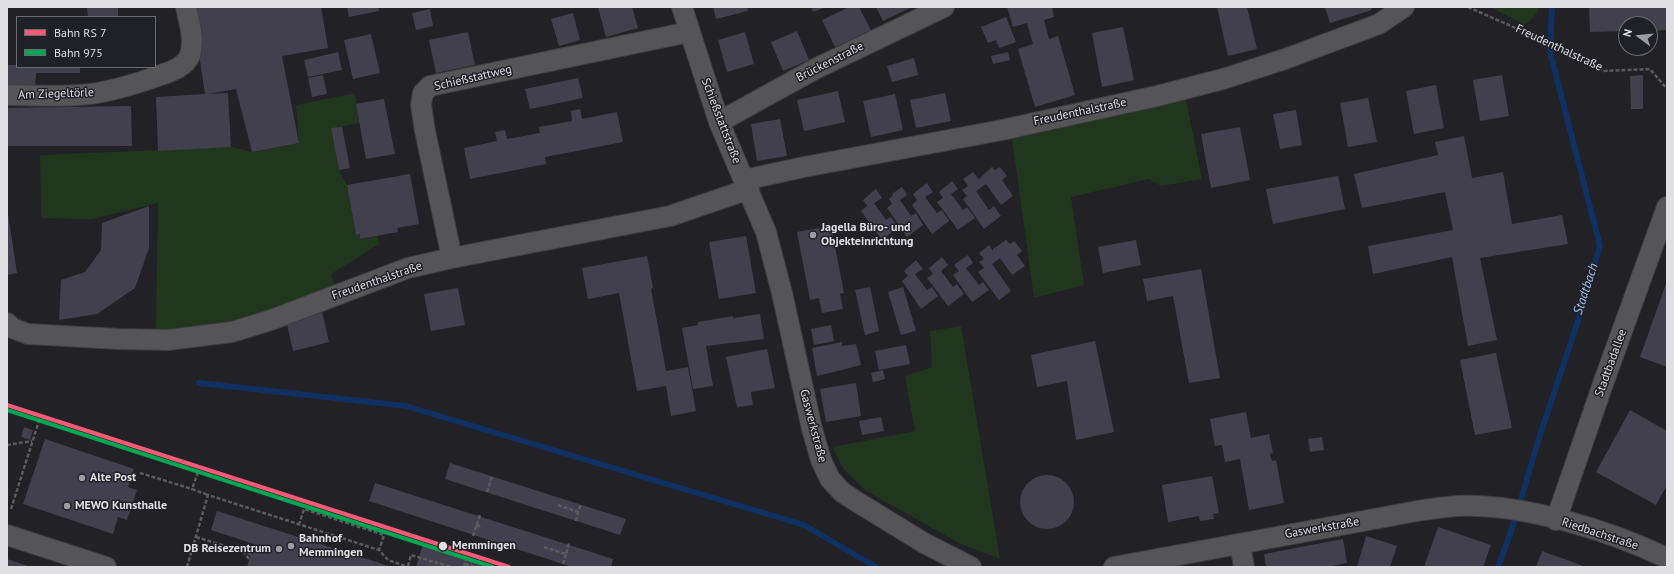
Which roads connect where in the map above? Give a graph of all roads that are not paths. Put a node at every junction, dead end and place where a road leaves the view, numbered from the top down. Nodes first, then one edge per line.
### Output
1 (186, 7) edge
2 (682, 7) edge
3 (944, 7) edge
4 (1404, 7) edge
5 (688, 32) junction
6 (7, 95) edge
7 (718, 122) junction
8 (746, 185) junction
9 (1667, 207) edge
10 (766, 232) joint
11 (452, 258) junction
12 (7, 323) edge
13 (1531, 514) joint
14 (1556, 520) junction
15 (7, 535) edge
16 (1240, 544) junction
17 (1667, 558) edge
18 (106, 567) edge
19 (971, 567) edge
20 (1114, 567) edge
21 (1244, 567) edge

1 - 6 street, Am Ziegeltörle
2 - 5 street, Schießstattstraße
3 - 7 street, Brückenstraße
4 - 8 street, Freudenthalstraße
5 - 7 street, Schießstattstraße
5 - 11 street, Schießstattweg
7 - 8 street, Schießstattstraße
8 - 10 street, Schießstattstraße
8 - 11 street, Freudenthalstraße
9 - 14 street, Stadtbadallee
10 - 19 street, Gaswerkstraße
11 - 12 street, Freudenthalstraße
13 - 14 street, Riedbachstraße
13 - 16 street, Gaswerkstraße
14 - 17 street, Riedbachstraße
15 - 18 street
16 - 20 street, Gaswerkstraße
16 - 21 street

